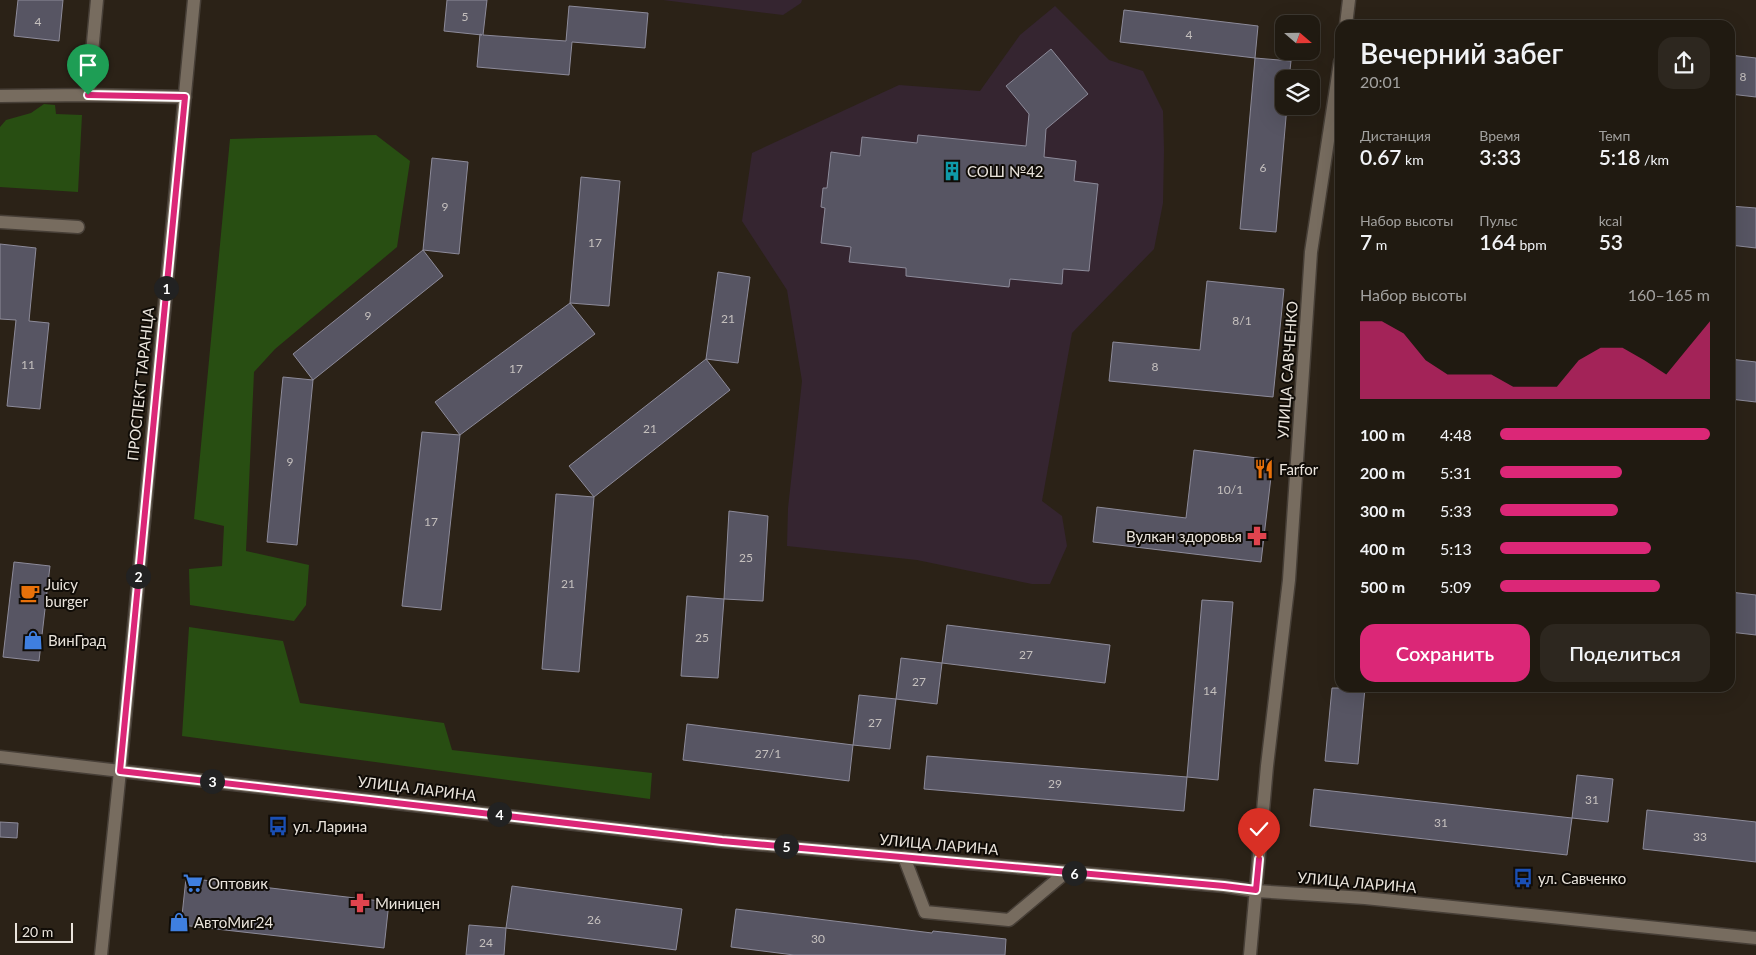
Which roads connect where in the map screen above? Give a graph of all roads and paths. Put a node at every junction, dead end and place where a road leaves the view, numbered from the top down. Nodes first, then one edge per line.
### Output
1 (97, 0) edge
2 (194, 0) edge
3 (1349, 0) edge
4 (1347, 20) edge
5 (88, 95) junction
6 (1335, 95) edge
7 (0, 96) edge
8 (185, 97) junction
9 (0, 222) edge
10 (78, 227) dead end
11 (0, 757) edge
12 (120, 771) junction
13 (904, 857) junction
14 (1066, 872) junction
15 (1256, 890) junction
16 (1756, 938) edge
17 (101, 955) edge
18 (1250, 955) edge

1 - 5 main road
2 - 8 main road, ПРОСПЕКТ ТАРАНЦА
3 - 4 main road
5 - 7 main road
5 - 8 main road
6 - 15 main road, УЛИЦА САВЧЕНКО
8 - 12 main road, ПРОСПЕКТ ТАРАНЦА
9 - 10 main road
11 - 12 main road, УЛИЦА ЛАРИНА
12 - 13 main road, УЛИЦА ЛАРИНА
12 - 17 main road
13 - 14 main road, УЛИЦА ЛАРИНА
13 - 14 main road
14 - 15 main road, УЛИЦА ЛАРИНА
15 - 16 main road, УЛИЦА ЛАРИНА
15 - 18 main road, УЛИЦА САВЧЕНКО

